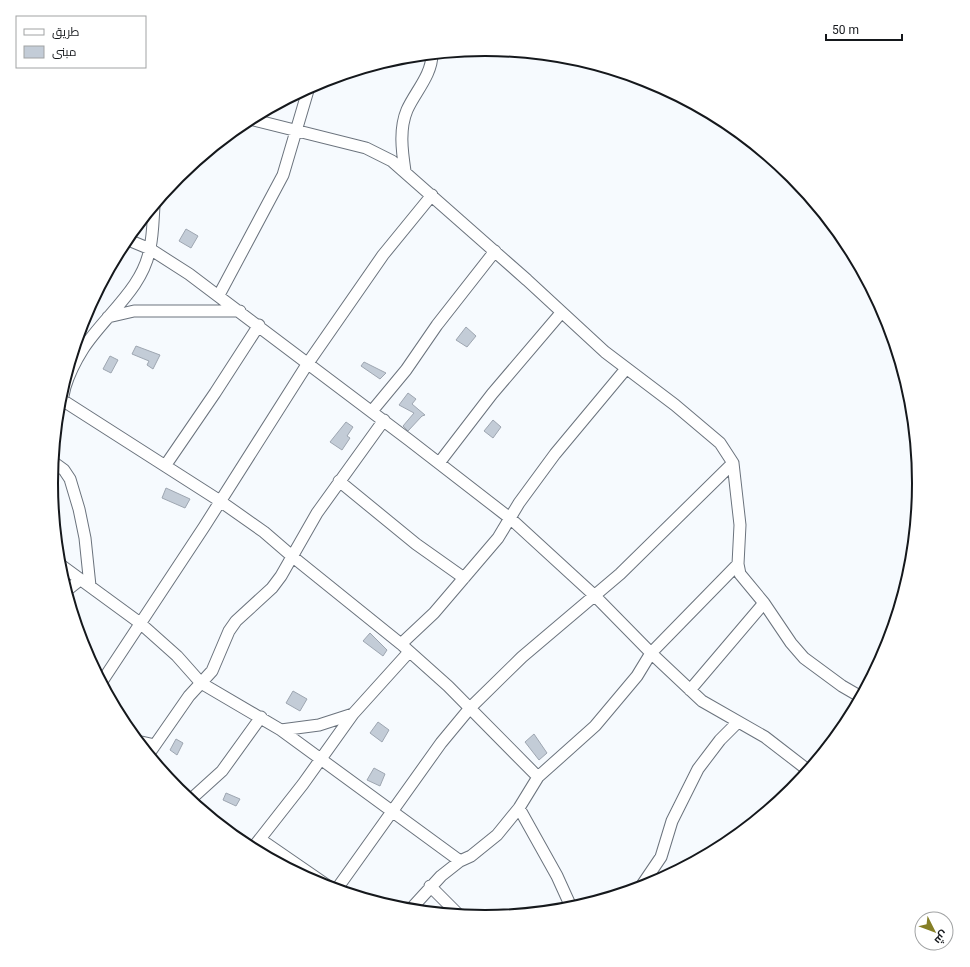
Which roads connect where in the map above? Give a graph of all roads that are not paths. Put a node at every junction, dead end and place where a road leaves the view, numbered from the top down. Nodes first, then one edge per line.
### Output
1 (432, 60) edge
2 (306, 95) edge
3 (258, 121) edge
4 (295, 130) junction
5 (405, 171) junction
6 (432, 195) junction
7 (153, 215) edge
8 (133, 242) edge
9 (150, 249) junction
10 (495, 251) junction
11 (219, 295) junction
12 (240, 311) junction
13 (561, 313) junction
14 (107, 317) junction
15 (258, 325) junction
16 (308, 363) junction
17 (73, 370) edge
18 (625, 370) junction
19 (66, 402) edge
20 (372, 411) junction
21 (384, 420) junction
22 (439, 463) junction
23 (733, 463) junction
24 (58, 466) edge
25 (165, 466) junction
26 (339, 481) junction
27 (220, 501) junction
28 (511, 519) junction
29 (293, 557) junction
30 (738, 564) junction
31 (67, 570) edge
32 (464, 578) junction
33 (80, 580) junction
34 (90, 586) junction
35 (71, 587) edge
36 (595, 596) junction
37 (764, 603) junction
38 (140, 623) junction
39 (401, 644) junction
40 (409, 652) junction
41 (651, 654) junction
42 (104, 678) edge
43 (201, 683) junction
44 (690, 690) junction
45 (856, 694) edge
46 (470, 708) junction
47 (354, 714) junction
48 (261, 717) junction
49 (738, 722) junction
50 (281, 730) junction
51 (145, 742) edge
52 (155, 744) junction
53 (151, 750) edge
54 (321, 759) junction
55 (804, 767) edge
56 (538, 777) junction
57 (194, 796) edge
58 (520, 808) junction
59 (392, 810) junction
60 (260, 839) junction
61 (256, 844) edge
62 (460, 861) junction
63 (311, 873) edge
64 (646, 879) edge
65 (339, 885) edge
66 (430, 886) junction
67 (569, 903) edge
68 (414, 905) edge
69 (454, 910) edge

1 - 5 street
2 - 4 street
3 - 4 street
4 - 5 street
4 - 11 street
5 - 6 street
6 - 10 street
6 - 16 street
7 - 9 street
8 - 9 street
9 - 11 street
9 - 14 street
10 - 13 street
10 - 20 street
11 - 12 street
12 - 14 street
12 - 15 street
13 - 18 street
13 - 22 street
14 - 17 street
15 - 16 street
15 - 25 street
16 - 20 street
16 - 27 street
18 - 23 street
18 - 28 street
19 - 25 street
20 - 21 street
21 - 22 street
21 - 26 street
22 - 28 street
23 - 30 street
23 - 36 street
24 - 34 street
25 - 27 street
26 - 29 street
26 - 32 street
27 - 29 street
27 - 38 street
28 - 32 street
28 - 36 street
29 - 39 street
29 - 43 street
30 - 37 street
30 - 41 street
31 - 33 street
32 - 39 street
33 - 34 street
33 - 35 street
34 - 38 street
36 - 41 street
36 - 46 street
37 - 44 street
37 - 45 street
38 - 42 street
38 - 43 street
39 - 40 street
40 - 46 street
40 - 47 street
41 - 44 street
41 - 56 street
43 - 48 street
43 - 52 street
44 - 49 street
46 - 56 street
46 - 59 street
47 - 50 street
47 - 54 street
48 - 50 street
48 - 57 street
49 - 55 street
49 - 64 street
50 - 54 street
51 - 52 street
52 - 53 street
54 - 59 street
54 - 60 street
56 - 58 street
58 - 62 street
58 - 67 street
59 - 62 street
59 - 65 street
60 - 61 street
60 - 63 street
62 - 66 street
66 - 68 street
66 - 69 street

